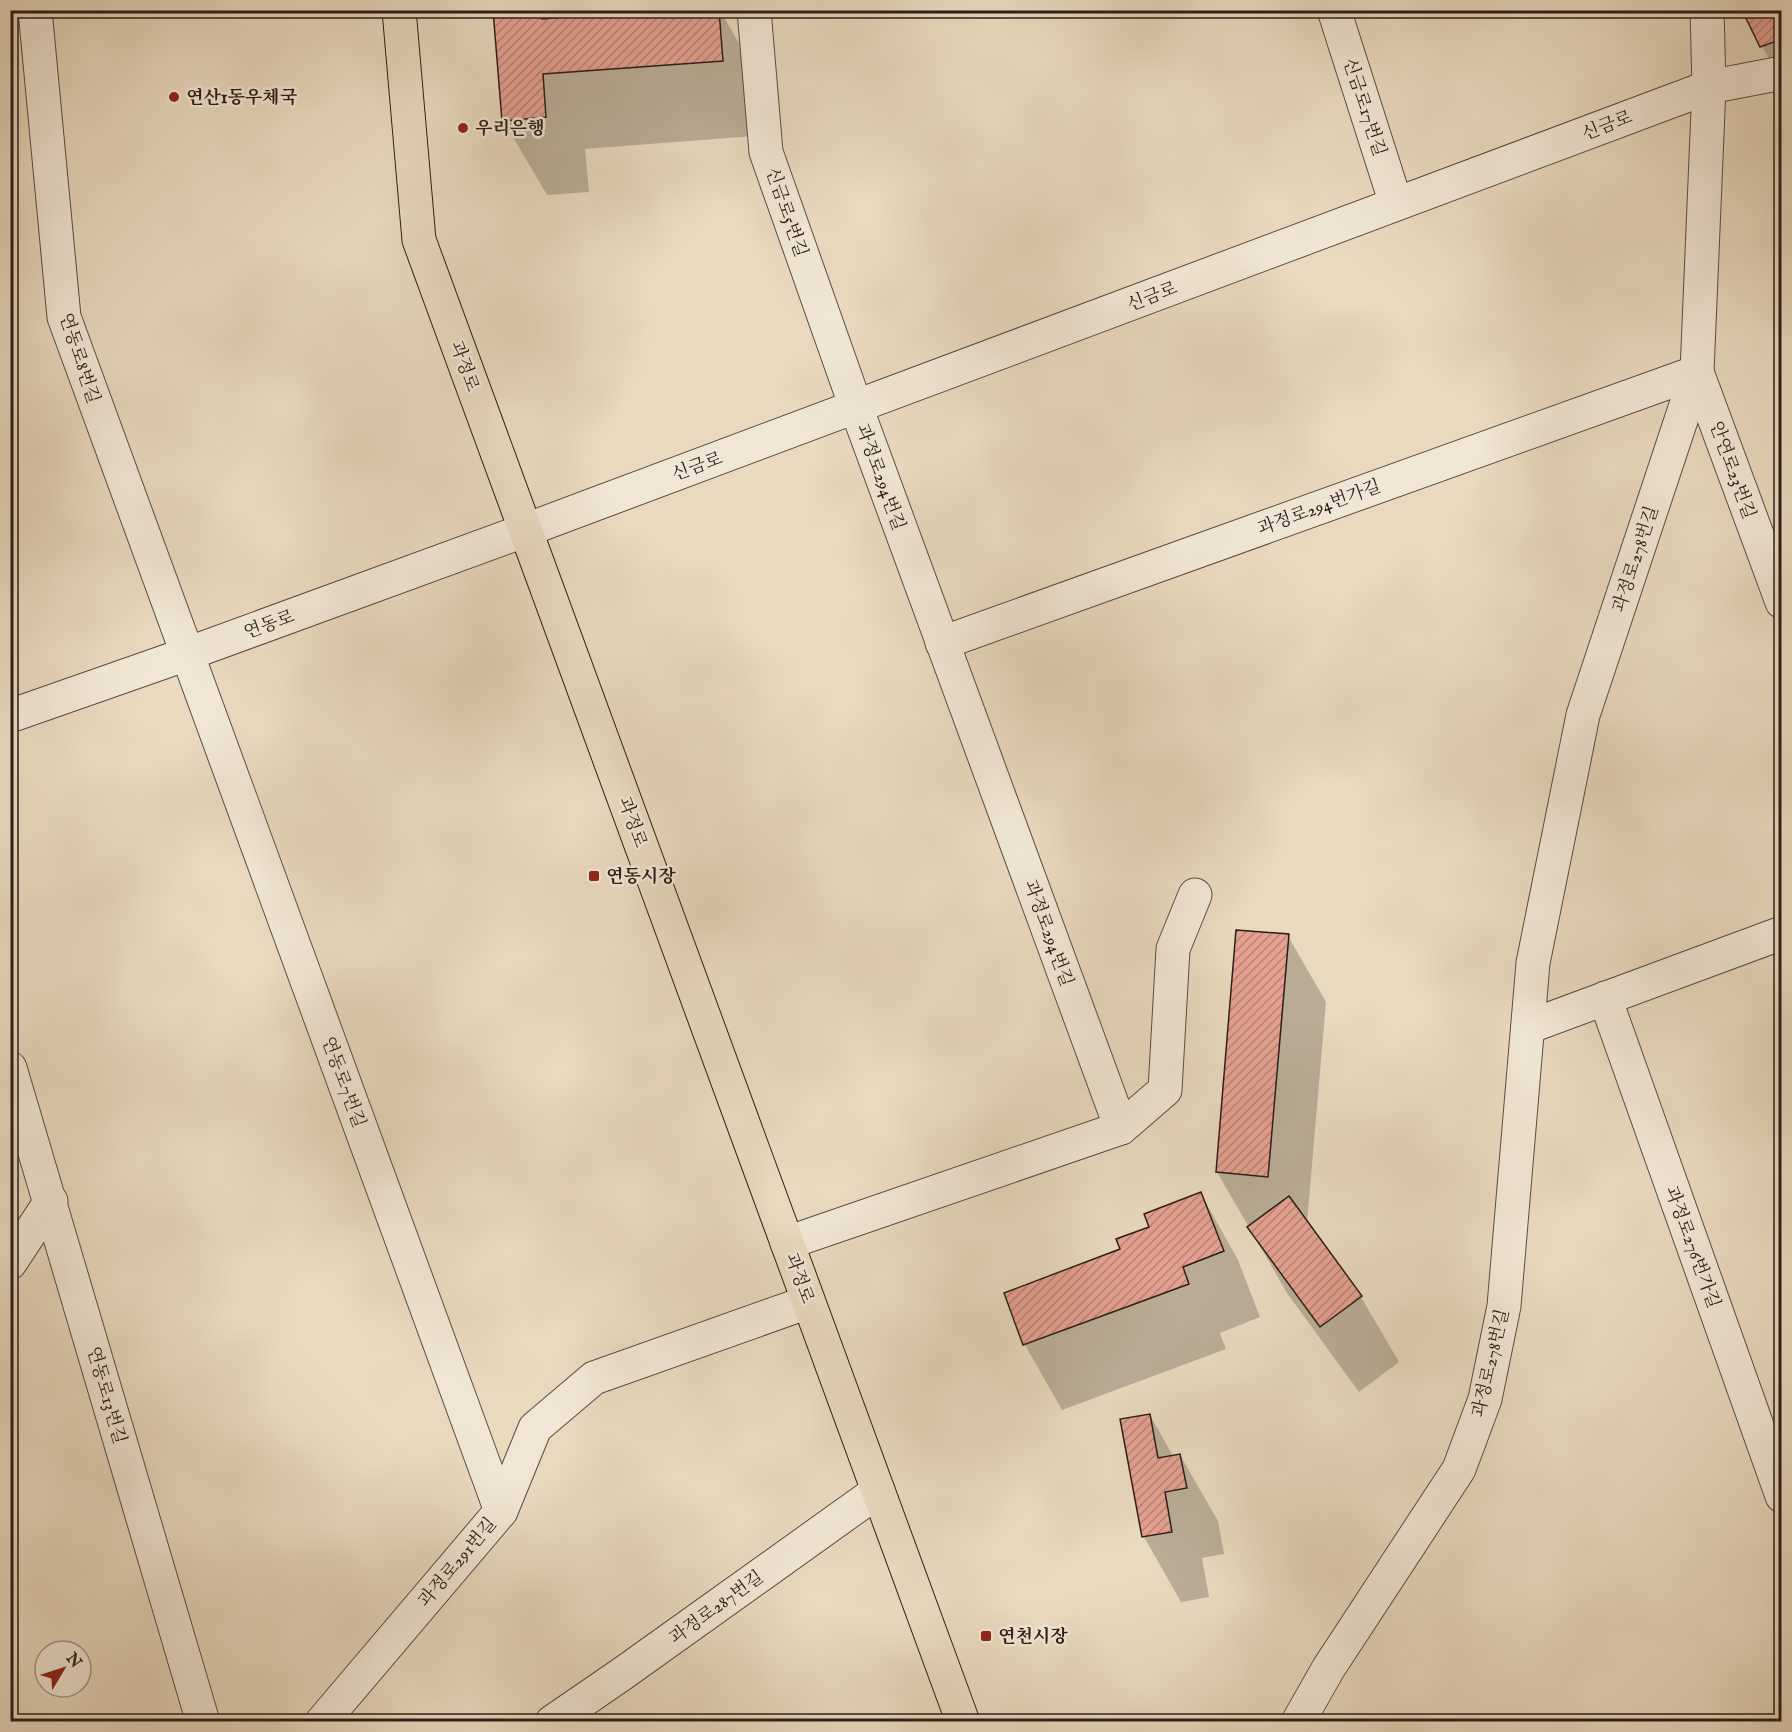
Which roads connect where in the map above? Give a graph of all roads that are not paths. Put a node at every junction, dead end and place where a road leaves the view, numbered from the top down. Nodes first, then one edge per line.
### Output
1 (35, 10) edge
2 (399, 10) edge
3 (754, 10) edge
4 (1334, 10) edge
5 (1707, 10) edge
6 (1782, 73) edge
7 (1709, 87) junction
8 (1396, 204) junction
9 (1697, 372) junction
10 (856, 407) junction
11 (526, 530) junction
12 (1782, 602) edge
13 (942, 643) junction
14 (187, 654) junction
15 (10, 716) edge
16 (1195, 895) dead end
17 (1782, 933) edge
18 (1605, 998) junction
19 (1528, 1027) junction
20 (12, 1081) edge
21 (1121, 1128) junction
22 (51, 1202) junction
23 (787, 1243) junction
24 (10, 1263) edge
25 (808, 1302) junction
26 (878, 1491) junction
27 (1782, 1496) edge
28 (501, 1511) junction
29 (203, 1722) edge
30 (322, 1722) edge
31 (552, 1722) edge
32 (963, 1722) edge
33 (1298, 1722) edge

1 - 14 street, 연동로8번길
2 - 11 main road, 과정로
3 - 10 street, 신금로5번길
4 - 8 street, 신금로17번길
5 - 7 street, 과정로278번길
6 - 7 street, 신금로
7 - 8 street, 신금로
7 - 9 street, 과정로278번길
8 - 10 street, 신금로
9 - 12 street, 안연로23번길
9 - 13 street, 과정로294번가길
9 - 19 street, 과정로278번길
10 - 11 street, 신금로
10 - 13 street, 과정로294번길
11 - 14 street, 연동로
11 - 23 main road, 과정로
13 - 21 street, 과정로294번길
14 - 15 street, 연동로
14 - 28 street, 연동로7번길
16 - 21 street
17 - 18 street
18 - 19 street
18 - 27 street, 과정로276번가길
19 - 33 street, 과정로278번길
20 - 22 street, 연동로13번길
21 - 23 street
22 - 24 street
22 - 29 street, 연동로13번길
23 - 25 main road, 과정로
25 - 26 main road, 과정로
25 - 28 street, 과정로291번길
26 - 31 street, 과정로287번길
26 - 32 main road, 과정로
28 - 30 street, 과정로291번길

